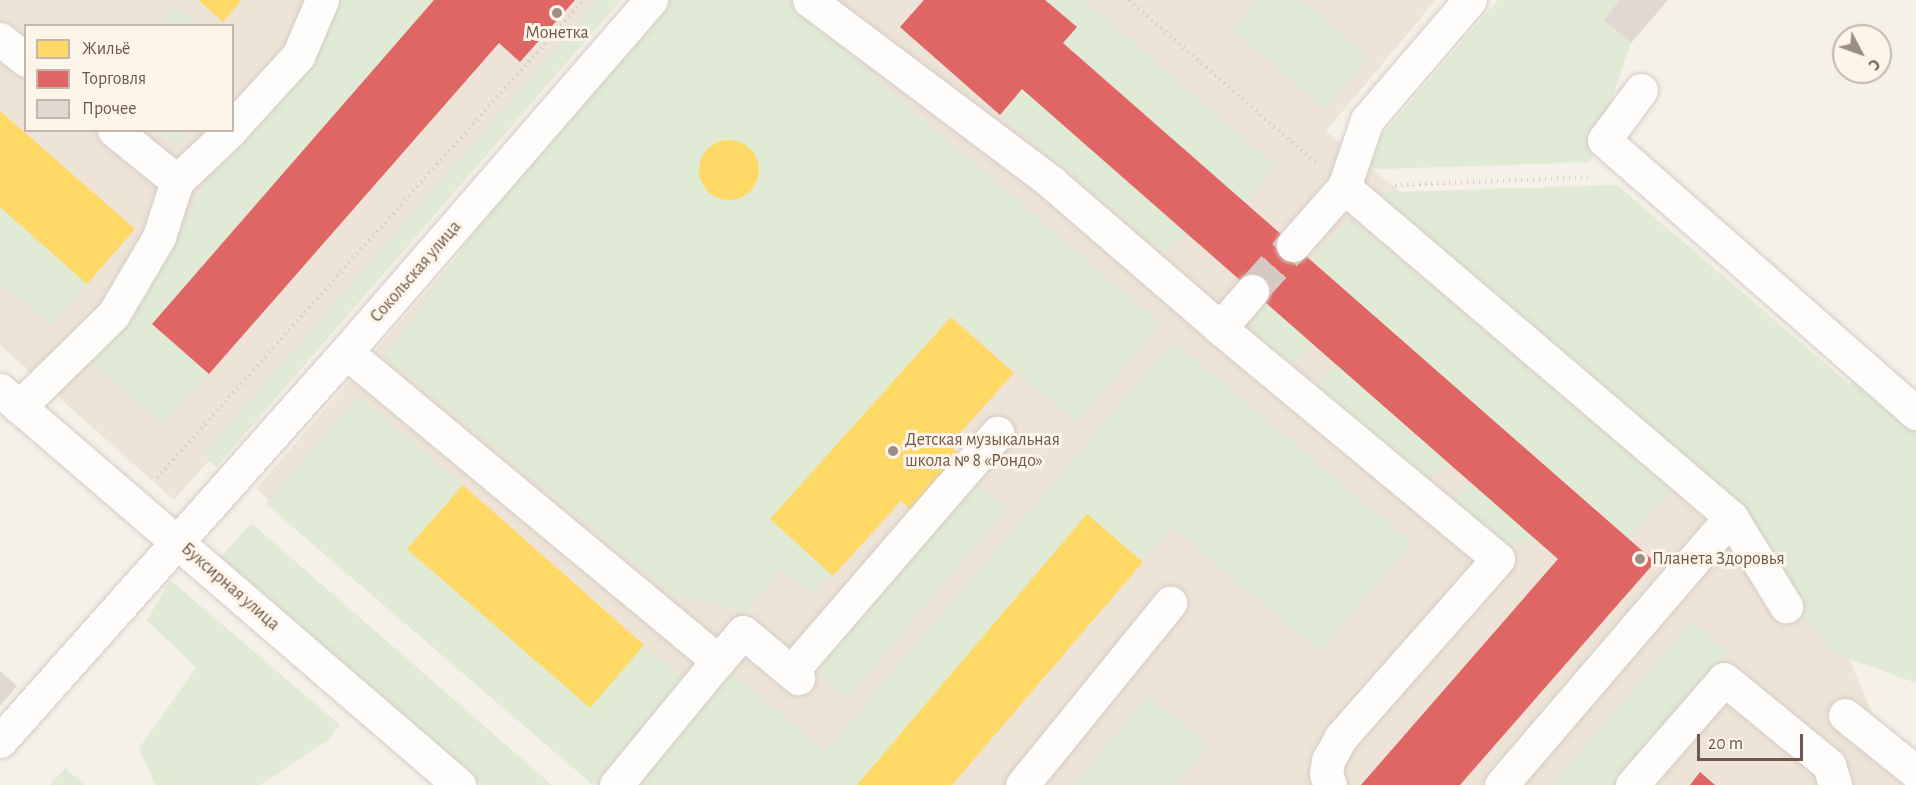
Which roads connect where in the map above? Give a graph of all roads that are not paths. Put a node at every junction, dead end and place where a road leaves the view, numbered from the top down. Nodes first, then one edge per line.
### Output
1 (322, 0) edge
2 (651, 0) edge
3 (809, 0) edge
4 (1470, 0) edge
5 (0, 39) edge
6 (24, 58) edge
7 (1641, 90) dead end
8 (234, 127) edge
9 (116, 132) edge
10 (229, 132) edge
11 (177, 181) junction
12 (1344, 187) junction
13 (1293, 245) tunnel mouth
14 (1252, 291) tunnel mouth
15 (1220, 328) junction
16 (346, 352) junction
17 (10, 398) edge
18 (1916, 413) edge
19 (998, 433) dead end
20 (1731, 518) junction
21 (178, 542) junction
22 (1170, 603) dead end
23 (1786, 606) dead end
24 (718, 661) junction
25 (1845, 715) dead end
26 (0, 741) edge
27 (1916, 772) edge
28 (459, 785) edge
29 (616, 785) edge
30 (1022, 785) edge
31 (1330, 785) edge
32 (1501, 785) edge
33 (1632, 785) edge
34 (1835, 785) edge

1 - 8 street
2 - 16 street, Сокольская улица
3 - 15 street
4 - 12 street
5 - 6 street
7 - 18 street
9 - 11 street
10 - 11 street
11 - 17 street
12 - 13 street
12 - 20 street
14 - 15 street
15 - 31 street
16 - 21 street, Сокольская улица
16 - 24 street
17 - 21 street, Буксирная улица
19 - 24 street
20 - 23 street
20 - 32 street
21 - 26 street, Сокольская улица
21 - 28 street, Буксирная улица
22 - 30 street
24 - 29 street
25 - 27 street
33 - 34 street

